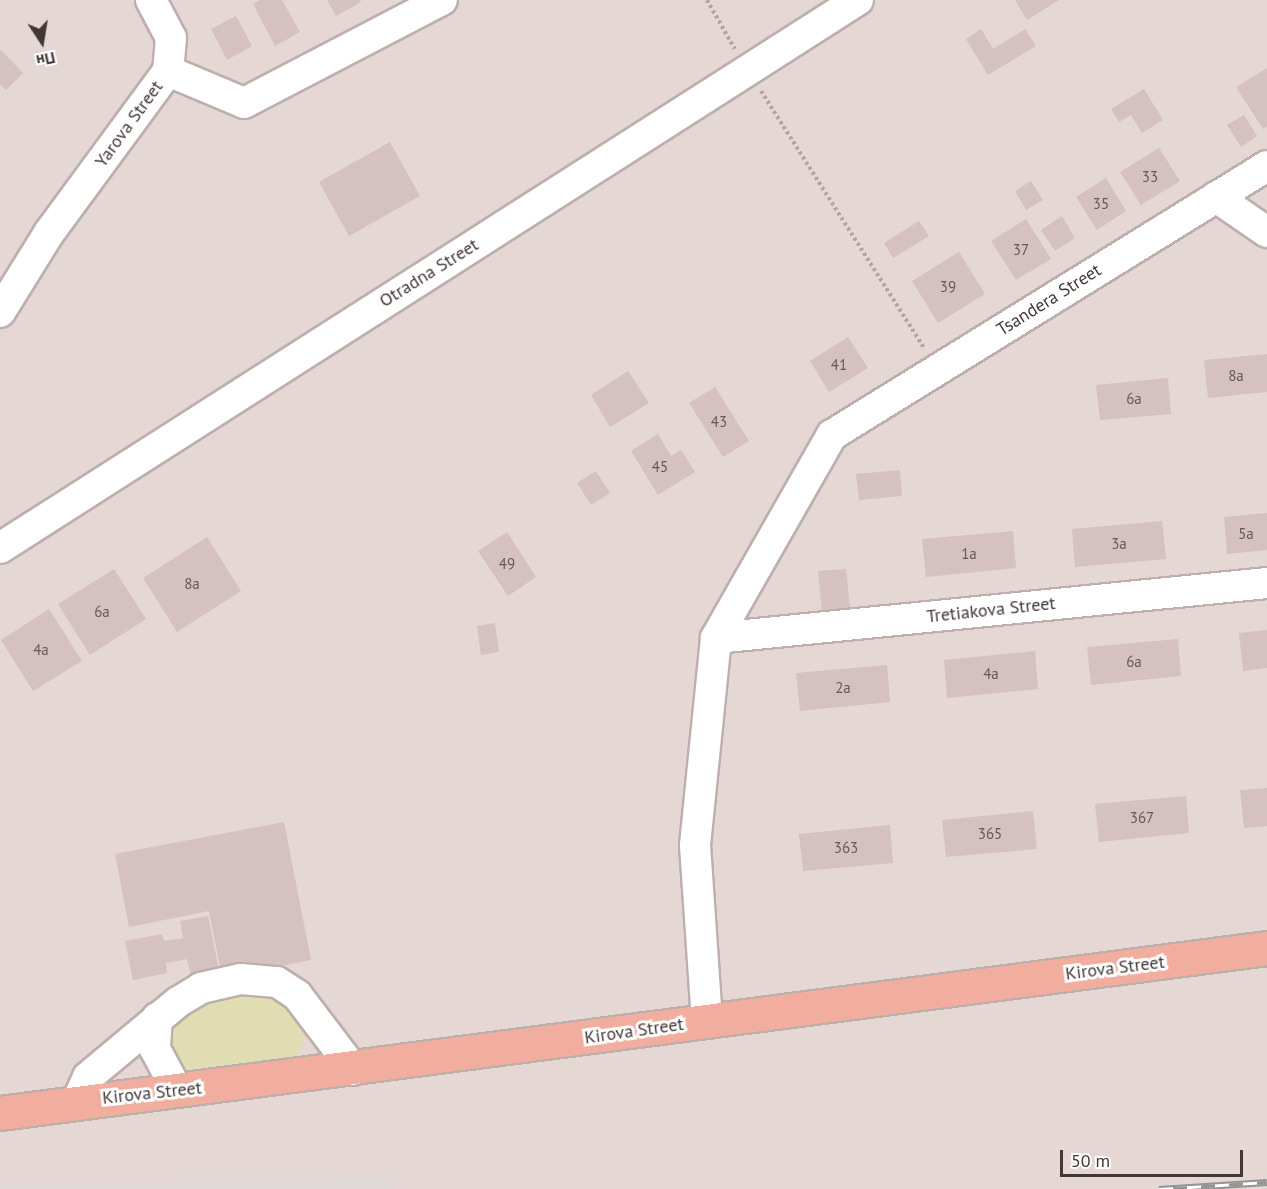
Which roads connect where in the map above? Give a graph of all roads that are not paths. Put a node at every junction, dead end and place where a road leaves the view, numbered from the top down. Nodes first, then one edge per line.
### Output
1 (151, 0) edge
2 (442, 0) edge
3 (858, 0) edge
4 (168, 71) junction
5 (1267, 166) edge
6 (1216, 197) junction
7 (1267, 232) edge
8 (0, 312) edge
9 (0, 548) edge
10 (1267, 583) edge
11 (716, 638) junction
12 (1267, 948) edge
13 (157, 1018) junction
14 (707, 1021) junction
15 (354, 1070) junction
16 (177, 1090) junction
17 (77, 1101) junction
18 (0, 1113) edge

1 - 4 street
2 - 4 street, Yarova Street
3 - 9 street, Otradna Street
4 - 8 street, Yarova Street
5 - 6 street, Tsandera Street
6 - 7 street
6 - 11 street, Tsandera Street
10 - 11 street, Tretiakova Street
11 - 14 street
12 - 14 main road, Kirova Street
13 - 15 street
13 - 16 street
13 - 17 street
14 - 15 main road, Kirova Street
15 - 16 main road, Kirova Street
16 - 17 main road, Kirova Street
17 - 18 main road, Kirova Street

